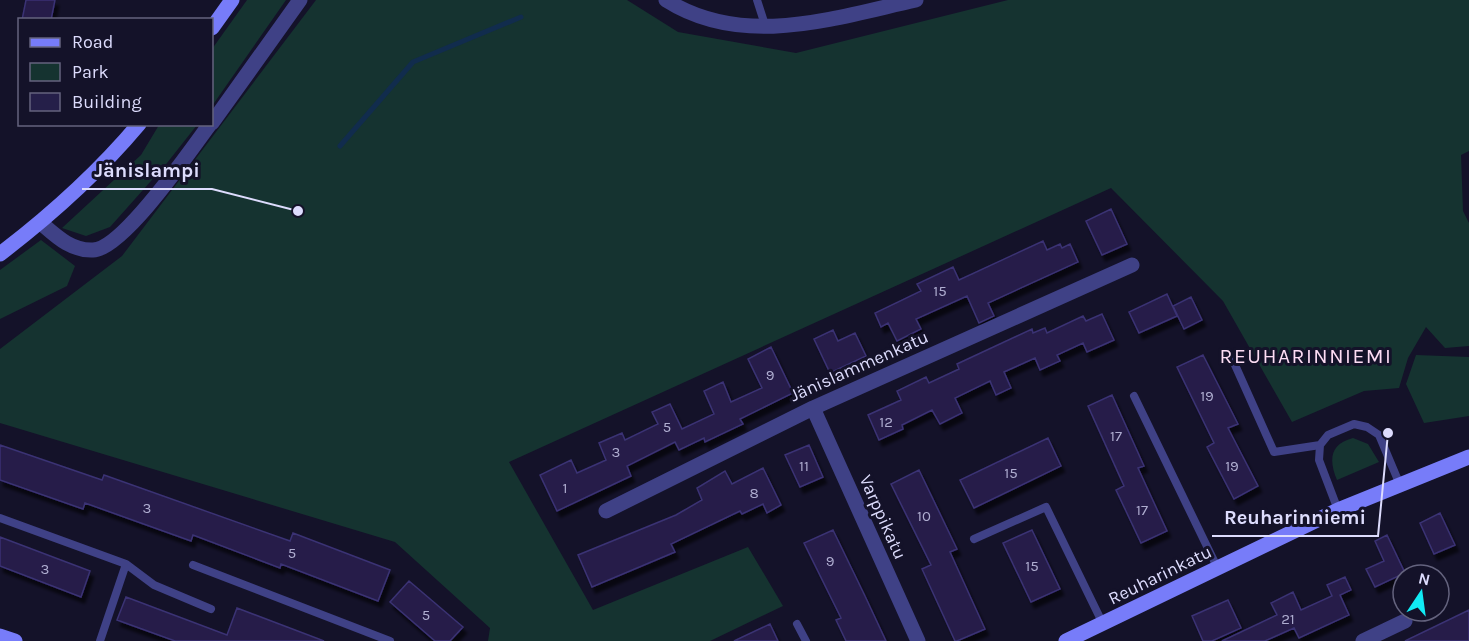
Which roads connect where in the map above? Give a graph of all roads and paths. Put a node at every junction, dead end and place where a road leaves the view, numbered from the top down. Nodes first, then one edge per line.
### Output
1 (232, 0) edge
2 (300, 0) edge
3 (666, 0) edge
4 (757, 0) edge
5 (916, 0) edge
6 (213, 27) edge
7 (766, 28) junction
8 (213, 121) edge
9 (137, 126) edge
10 (209, 126) edge
11 (41, 223) junction
12 (0, 254) edge
13 (1132, 265) dead end
14 (1231, 356) dead end
15 (1134, 396) dead end
16 (813, 408) junction
17 (1320, 446) junction
18 (1469, 457) edge
19 (1400, 485) junction
20 (1338, 510) junction
21 (606, 511) dead end
22 (0, 518) edge
23 (974, 539) dead end
24 (126, 564) junction
25 (193, 565) dead end
26 (1218, 569) junction
27 (211, 609) dead end
28 (1401, 623) edge
29 (797, 624) dead end
30 (1103, 624) junction
31 (0, 636) edge
32 (15, 641) edge
33 (100, 641) edge
34 (390, 641) edge
35 (806, 641) edge
36 (918, 641) edge
37 (1066, 641) edge
38 (1363, 641) edge

1 - 6 street
2 - 8 street
3 - 7 street
4 - 7 lane
5 - 7 street
9 - 11 street
10 - 11 street
11 - 12 street
13 - 16 street, Jänislammenkatu
14 - 17 lane
15 - 26 lane
16 - 21 street, Jänislammenkatu
16 - 36 street, Varppikatu
17 - 19 lane
17 - 20 lane
18 - 19 street, Reuharinkatu
19 - 20 street, Reuharinkatu
20 - 26 street, Reuharinkatu
22 - 24 lane
23 - 30 lane
24 - 27 lane
24 - 33 lane
25 - 34 lane
26 - 30 street, Reuharinkatu
28 - 38 street
29 - 35 lane
30 - 37 street, Reuharinkatu
31 - 32 street

